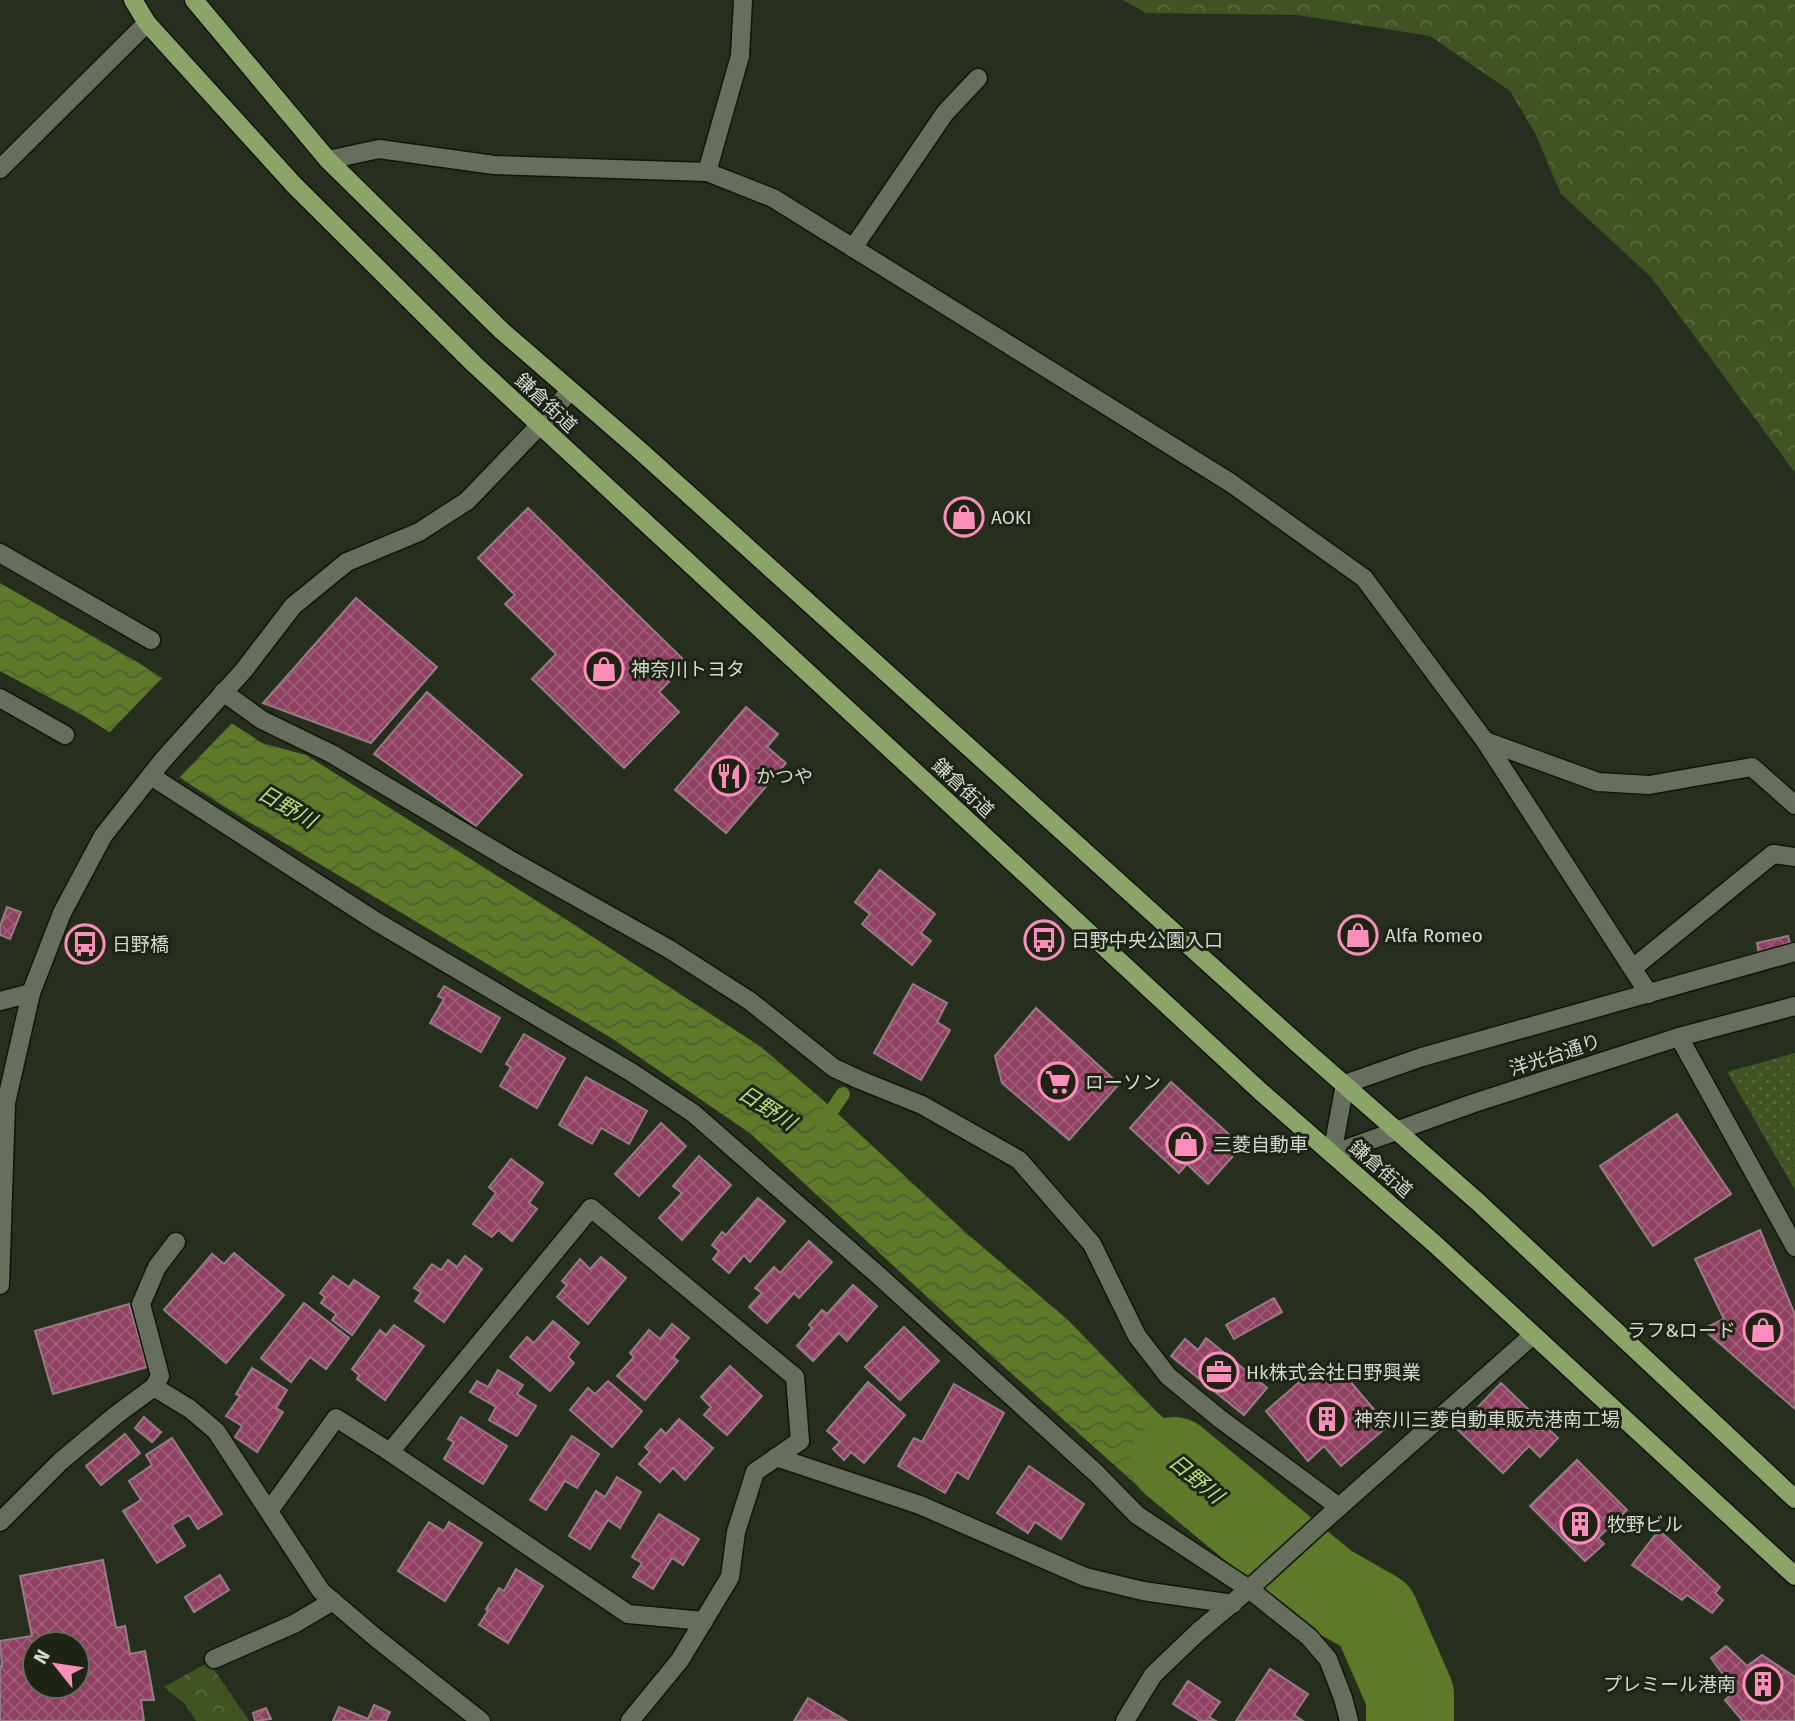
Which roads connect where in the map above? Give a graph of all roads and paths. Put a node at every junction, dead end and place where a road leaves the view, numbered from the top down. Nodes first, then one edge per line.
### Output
1 (133, 0) edge
2 (194, 0) edge
3 (743, 0) edge
4 (147, 23) junction
5 (978, 78) dead end
6 (328, 160) junction
7 (0, 169) edge
8 (707, 172) junction
9 (853, 248) junction
10 (569, 391) junction
11 (540, 425) junction
12 (0, 553) edge
13 (151, 640) dead end
14 (0, 698) edge
15 (217, 699) junction
16 (65, 735) dead end
17 (1485, 741) junction
18 (151, 776) junction
19 (1795, 805) edge
20 (1795, 858) edge
21 (1795, 952) edge
22 (1633, 968) junction
23 (32, 993) junction
24 (1649, 994) junction
25 (0, 1001) edge
26 (1795, 1006) edge
27 (1679, 1037) junction
28 (1345, 1084) junction
29 (1398, 1130) junction
30 (1332, 1154) junction
31 (176, 1242) dead end
32 (1795, 1247) edge
33 (0, 1285) edge
34 (1533, 1335) junction
35 (154, 1387) junction
36 (390, 1452) junction
37 (776, 1457) junction
38 (1795, 1499) edge
39 (270, 1511) junction
40 (1334, 1511) junction
41 (0, 1522) edge
42 (1795, 1576) edge
43 (1255, 1584) junction
44 (332, 1601) junction
45 (1233, 1604) junction
46 (704, 1621) junction
47 (214, 1660) dead end
48 (481, 1721) edge
49 (630, 1721) edge
50 (1125, 1721) edge
51 (1349, 1721) edge

1 - 4 main road, 鎌倉街道
2 - 6 main road, 鎌倉街道
3 - 8 street
4 - 7 street
4 - 11 main road, 鎌倉街道
5 - 9 street
6 - 8 street
6 - 10 main road, 鎌倉街道
8 - 9 street
9 - 17 street
10 - 11 street
10 - 28 main road, 鎌倉街道
11 - 15 street
11 - 30 main road, 鎌倉街道
12 - 13 street
14 - 16 street
15 - 18 street
15 - 40 street
17 - 19 street
17 - 22 street
18 - 23 street
18 - 43 street
20 - 22 street
21 - 24 street
22 - 24 street
23 - 25 street
23 - 33 street
24 - 28 street
26 - 27 street, 洋光台通り
27 - 29 street, 洋光台通り
27 - 32 street
28 - 29 main road, 鎌倉街道
28 - 30 street
29 - 30 street, 洋光台通り
29 - 38 main road, 鎌倉街道
30 - 34 main road, 鎌倉街道
31 - 35 street
34 - 40 street
34 - 42 main road, 鎌倉街道
35 - 39 street
35 - 41 street
36 - 37 street
36 - 39 street
36 - 46 street
37 - 45 street
37 - 46 street
39 - 44 street
40 - 43 street
43 - 45 street
43 - 51 street
44 - 47 street
44 - 48 street
45 - 50 street
46 - 49 street

